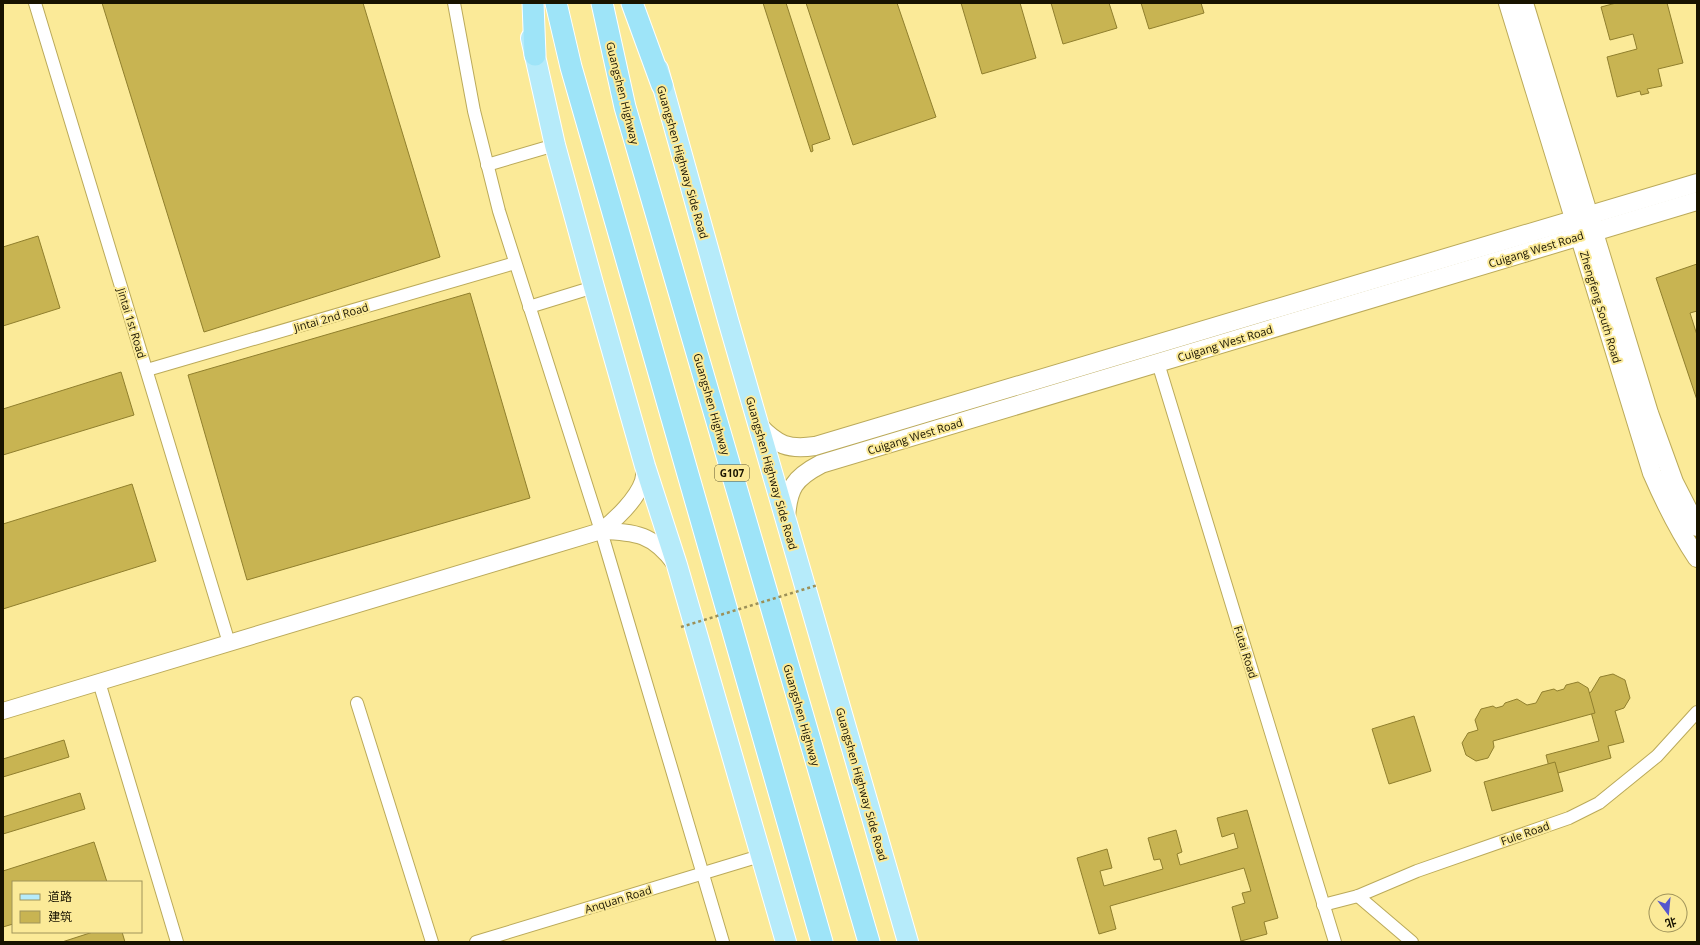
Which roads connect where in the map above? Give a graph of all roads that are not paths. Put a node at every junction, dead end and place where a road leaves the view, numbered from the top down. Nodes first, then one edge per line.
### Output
1 (36, 3) edge
2 (454, 3) edge
3 (523, 3) edge
4 (532, 3) edge
5 (556, 3) edge
6 (602, 3) edge
7 (632, 3) edge
8 (641, 3) edge
9 (1508, 3) edge
10 (1524, 3) edge
11 (535, 55) junction
12 (662, 85) junction
13 (555, 145) junction
14 (487, 165) junction
15 (1697, 183) edge
16 (1697, 201) edge
17 (1582, 217) junction
18 (1587, 234) junction
19 (516, 263) junction
20 (594, 287) junction
21 (529, 307) junction
22 (1158, 363) junction
23 (147, 370) junction
24 (759, 426) junction
25 (855, 434) junction
26 (860, 452) junction
27 (645, 466) junction
28 (786, 518) junction
29 (1697, 527) edge
30 (601, 531) junction
31 (1697, 558) edge
32 (677, 565) junction
33 (229, 643) junction
34 (99, 682) junction
35 (357, 703) dead end
36 (3, 711) edge
37 (1697, 712) edge
38 (760, 856) junction
39 (702, 873) junction
40 (852, 886) junction
41 (1358, 896) junction
42 (1323, 905) junction
43 (177, 942) edge
44 (432, 942) edge
45 (476, 942) edge
46 (723, 942) edge
47 (786, 942) edge
48 (822, 942) edge
49 (869, 942) edge
50 (878, 942) edge
51 (908, 942) edge
52 (1335, 942) edge
53 (1412, 942) edge

1 - 23 street, Jintai 1st Road
2 - 14 street
3 - 11 main road
4 - 11 highway
5 - 48 highway
6 - 40 highway, Guangshen Highway / G107
7 - 12 highway
8 - 12 main road, Guangshen Highway Side Road
9 - 17 main road, Zhengfeng South Road
10 - 17 main road, Zhengfeng South Road
11 - 13 main road
12 - 24 main road, Guangshen Highway Side Road
13 - 14 street
13 - 20 main road
14 - 19 street
15 - 17 main road, Cuigang West Road
16 - 18 main road, Cuigang West Road
17 - 18 main road, Zhengfeng South Road
17 - 25 main road, Cuigang West Road
18 - 22 main road, Cuigang West Road
18 - 29 main road, Zhengfeng South Road
18 - 31 main road, Zhengfeng South Road
19 - 21 street
19 - 23 street, Jintai 2nd Road
20 - 21 street
20 - 27 main road
21 - 30 street
22 - 26 main road, Cuigang West Road
22 - 42 street, Futai Road
23 - 33 street, Jintai 1st Road
24 - 25 main road, Cuigang West Road
24 - 28 main road, Guangshen Highway Side Road
25 - 26 main road
26 - 28 main road, Cuigang West Road
27 - 30 street
27 - 32 main road
28 - 51 main road, Guangshen Highway Side Road
30 - 32 street
30 - 33 street
30 - 39 street
32 - 38 main road
33 - 34 street
34 - 36 street
34 - 43 street
35 - 44 street
37 - 41 street, Fule Road
38 - 39 street, Anquan Road
38 - 47 main road
39 - 45 street, Anquan Road
39 - 46 street
40 - 49 highway, Guangshen Highway / G107
40 - 50 highway
41 - 42 street, Fule Road
41 - 53 street
42 - 52 street, Futai Road

